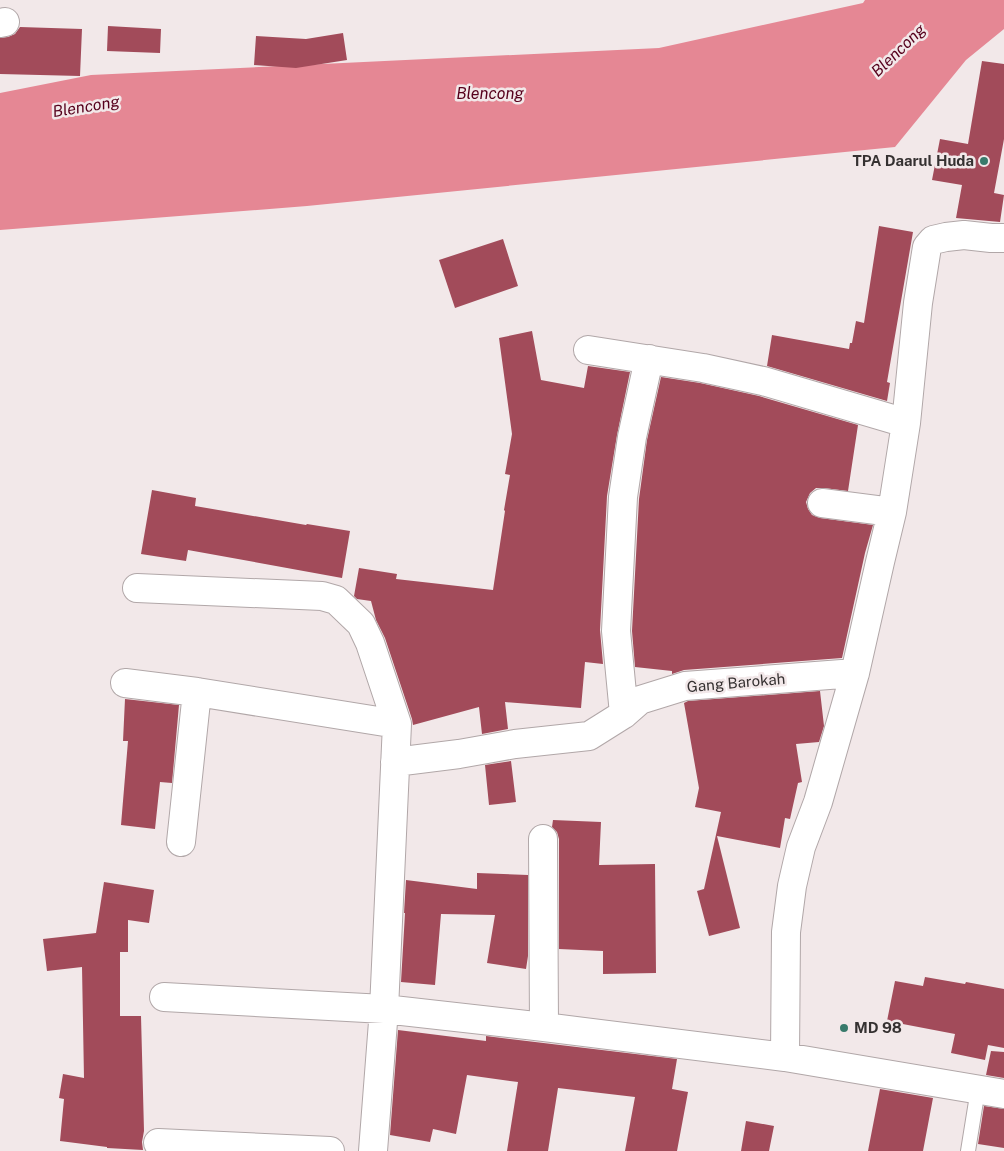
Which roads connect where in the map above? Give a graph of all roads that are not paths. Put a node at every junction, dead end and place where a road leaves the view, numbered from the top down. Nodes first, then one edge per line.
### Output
1 (1004, 238) edge
2 (588, 350) dead end
3 (649, 359) junction
4 (906, 423) junction
5 (822, 503) dead end
6 (892, 512) junction
7 (137, 588) dead end
8 (855, 674) junction
9 (125, 683) dead end
10 (197, 692) junction
11 (624, 714) junction
12 (397, 724) junction
13 (395, 762) junction
14 (543, 839) dead end
15 (181, 842) dead end
16 (164, 997) dead end
17 (384, 1009) junction
18 (544, 1027) junction
19 (785, 1057) junction
20 (978, 1089) junction
21 (1004, 1094) edge
22 (158, 1143) dead end
23 (330, 1151) edge
24 (373, 1151) edge
25 (968, 1151) edge

1 - 4 street
2 - 3 street
3 - 4 street
3 - 11 street
4 - 6 street
5 - 6 street
6 - 8 street
7 - 12 street
8 - 11 street, Gang Barokah
8 - 19 street
9 - 10 street
10 - 12 street
10 - 15 street
11 - 13 street, Gang Barokah
12 - 13 street
13 - 17 street
14 - 18 street
16 - 17 street
17 - 18 street
17 - 24 street
18 - 19 street
19 - 20 street
20 - 21 street
20 - 25 lane
22 - 23 street

